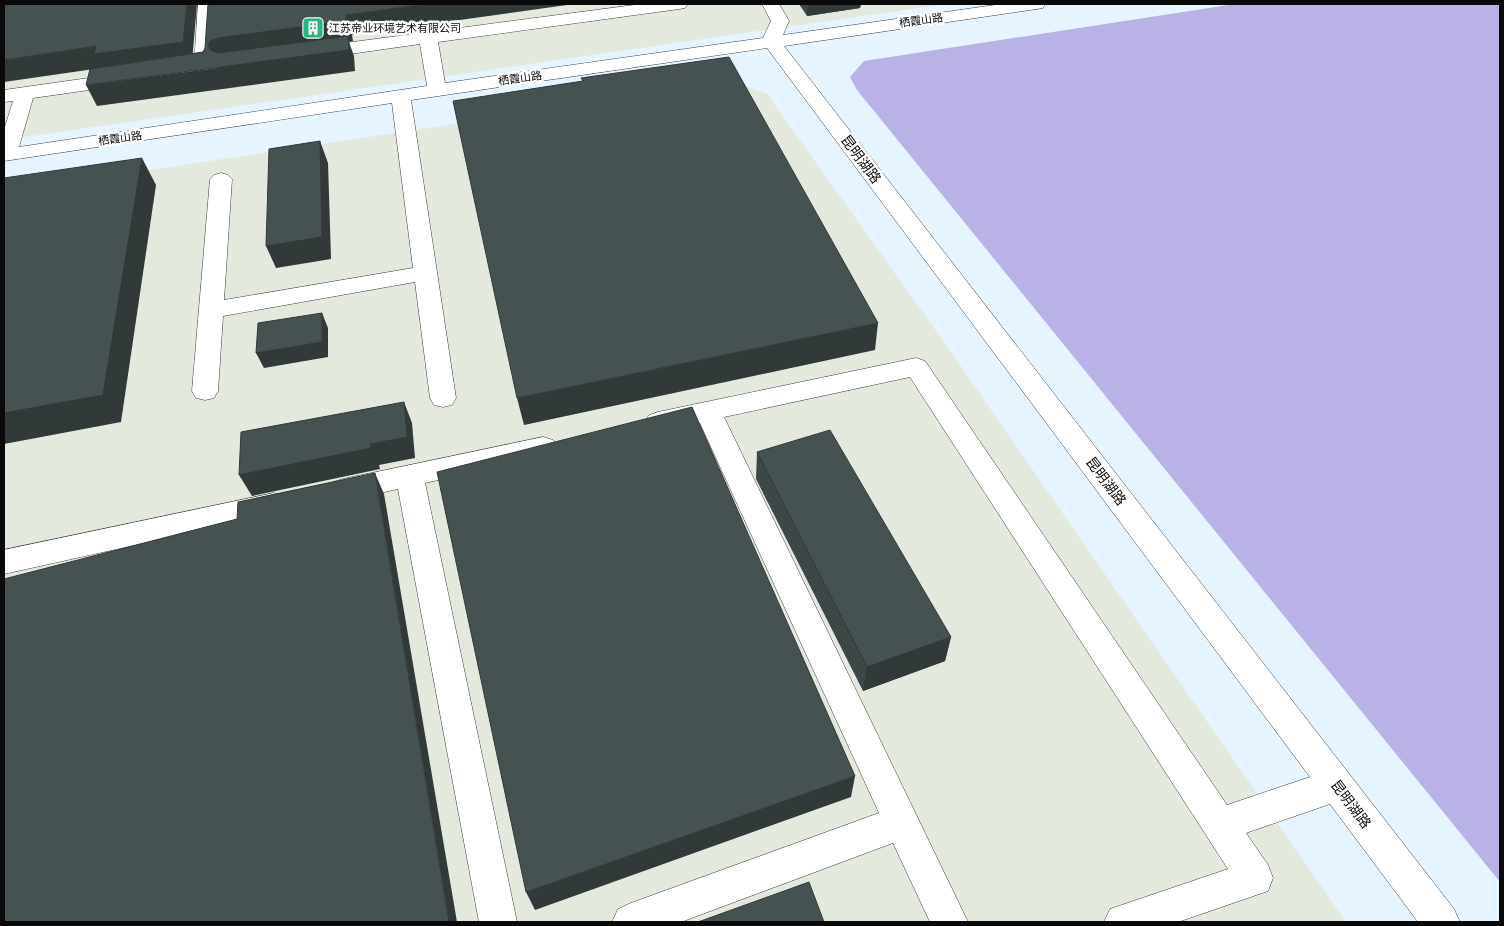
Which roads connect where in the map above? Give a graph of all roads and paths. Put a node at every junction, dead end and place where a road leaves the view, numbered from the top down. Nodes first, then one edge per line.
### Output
1 (207, 4) edge
2 (679, 4) edge
3 (770, 4) edge
4 (1037, 4) edge
5 (625, 7) edge
6 (428, 38) junction
7 (771, 41) junction
8 (294, 56) edge
9 (163, 74) edge
10 (144, 76) edge
11 (437, 90) junction
12 (25, 93) junction
13 (4, 96) edge
14 (401, 96) junction
15 (5, 155) edge
16 (221, 179) dead end
17 (426, 272) junction
18 (211, 310) junction
19 (205, 391) dead end
20 (443, 398) dead end
21 (708, 411) junction
22 (631, 428) edge
23 (564, 442) edge
24 (409, 476) junction
25 (4, 562) edge
26 (1337, 785) junction
27 (902, 822) junction
28 (1220, 824) junction
29 (498, 922) edge
30 (631, 922) edge
31 (948, 922) edge
32 (1123, 922) edge
33 (1441, 922) edge

1 - 9 street
2 - 5 street
3 - 7 street
4 - 7 street, 栖霞山路
5 - 6 street
6 - 8 street
6 - 11 street
7 - 11 street, 栖霞山路
7 - 26 street, 昆明湖路
10 - 12 street
11 - 14 street, 栖霞山路
12 - 13 street
12 - 15 street
14 - 15 street, 栖霞山路
14 - 17 street
16 - 18 street
17 - 18 street
17 - 20 street
18 - 19 street
21 - 22 street
21 - 27 street
21 - 28 street
23 - 24 street
24 - 25 street
24 - 29 street
26 - 28 street
26 - 33 street, 昆明湖路
27 - 30 street
27 - 31 street
28 - 32 street

